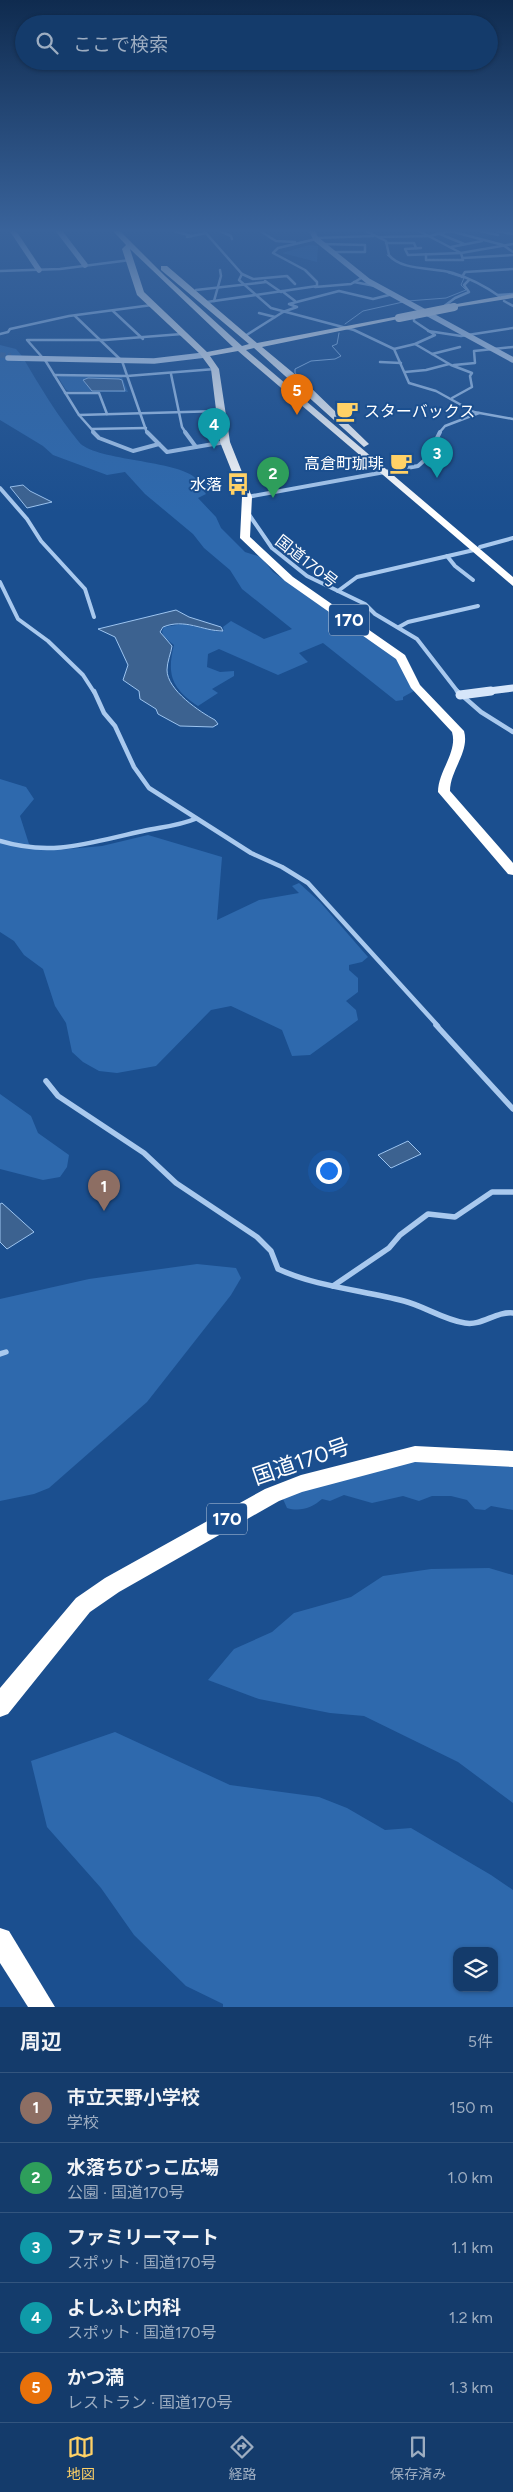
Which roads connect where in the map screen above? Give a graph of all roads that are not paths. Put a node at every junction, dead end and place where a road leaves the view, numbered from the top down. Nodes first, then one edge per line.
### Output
1 (27, 325) edge
2 (84, 325) edge
3 (127, 325) edge
4 (172, 325) edge
5 (214, 325) edge
6 (233, 325) edge
7 (263, 325) edge
8 (332, 325) edge
9 (349, 325) edge
10 (363, 325) edge
11 (366, 325) edge
12 (419, 325) edge
13 (450, 325) edge
14 (345, 328) junction
15 (513, 328) edge
16 (428, 331) junction
17 (0, 334) edge
18 (182, 334) junction
19 (468, 335) junction
20 (244, 336) junction
21 (142, 339) junction
22 (102, 341) junction
23 (415, 344) junction
24 (255, 345) junction
25 (460, 347) dead end
26 (513, 347) edge
27 (240, 348) junction
28 (394, 349) junction
29 (494, 350) junction
30 (204, 353) junction
31 (432, 354) junction
32 (10, 357) tunnel mouth
33 (43, 358) junction
34 (120, 360) junction
35 (513, 360) edge
36 (380, 362) dead end
37 (401, 364) junction
38 (451, 365) junction
39 (215, 369) junction
40 (405, 372) junction
41 (171, 374) junction
42 (54, 375) junction
43 (128, 376) junction
44 (65, 392) junction
45 (452, 398) junction
46 (220, 411) junction
47 (179, 412) junction
48 (142, 413) junction
49 (480, 413) junction
50 (107, 414) junction
51 (80, 415) junction
52 (513, 419) edge
53 (146, 428) junction
54 (92, 429) junction
55 (225, 442) junction
56 (159, 444) junction
57 (196, 447) junction
58 (389, 472) junction
59 (0, 488) edge
60 (247, 497) junction
61 (248, 513) junction
62 (513, 538) edge
63 (477, 548) junction
64 (447, 556) junction
65 (513, 576) edge
66 (473, 580) dead end
67 (0, 582) edge
68 (513, 583) edge
69 (338, 591) junction
70 (478, 606) dead end
71 (94, 617) dead end
72 (399, 627) junction
73 (513, 688) edge
74 (460, 695) junction
75 (513, 732) edge
76 (195, 819) junction
77 (0, 841) edge
78 (513, 871) edge
79 (46, 1081) dead end
80 (513, 1109) edge
81 (513, 1192) edge
82 (333, 1286) junction
83 (512, 1312) edge
84 (513, 1459) edge
85 (0, 1706) edge
86 (0, 1940) edge
87 (42, 2007) edge

1 - 17 street
2 - 22 street
3 - 21 street
4 - 18 highway, 国道170号 / 170
5 - 27 highway
6 - 20 highway
7 - 20 street
8 - 14 street
9 - 14 highway
10 - 14 highway, bridge
11 - 14 highway
12 - 16 street
13 - 19 main road
14 - 24 highway
14 - 28 street
15 - 19 street
16 - 19 street
16 - 23 street
18 - 21 street
18 - 30 highway, 国道170号 / 170
19 - 29 main road
20 - 24 highway
21 - 22 street
22 - 33 street
22 - 34 street
23 - 28 street
23 - 31 street
24 - 27 highway
24 - 58 highway
25 - 31 street
26 - 29 street
27 - 30 highway
27 - 58 highway
28 - 37 street
29 - 35 main road
29 - 38 street
30 - 34 main road
30 - 39 highway, 国道170号 / 170
31 - 38 street
32 - 33 main road
33 - 34 main road
33 - 42 street
34 - 43 street
36 - 37 street
37 - 40 street
38 - 40 street
38 - 45 street
39 - 41 street
39 - 46 highway, 国道170号 / 170
40 - 45 street
41 - 43 street
41 - 47 street
42 - 43 street
42 - 44 street
43 - 48 street
44 - 50 street
44 - 51 street
45 - 49 street
46 - 47 street
46 - 55 highway, 国道170号 / 170
47 - 48 street
47 - 57 street
48 - 50 street
48 - 53 street
49 - 52 street
49 - 58 street
50 - 51 street
51 - 54 street
53 - 54 street
53 - 56 street
54 - 56 street
55 - 57 street
55 - 60 highway, 国道170号 / 170
56 - 57 street
58 - 60 street
58 - 63 highway
59 - 71 street
60 - 61 highway, 国道170号 / 170
61 - 69 street
61 - 78 highway, 国道170号 / 170
62 - 63 street
63 - 64 street
63 - 65 highway
63 - 68 highway
64 - 66 street
64 - 69 street
67 - 76 street
69 - 72 street
70 - 72 street
72 - 74 street
73 - 74 main road
74 - 75 street
76 - 77 street
76 - 80 street
79 - 82 street
81 - 82 street
82 - 83 street
84 - 85 highway, 国道170号 / 170
86 - 87 highway

